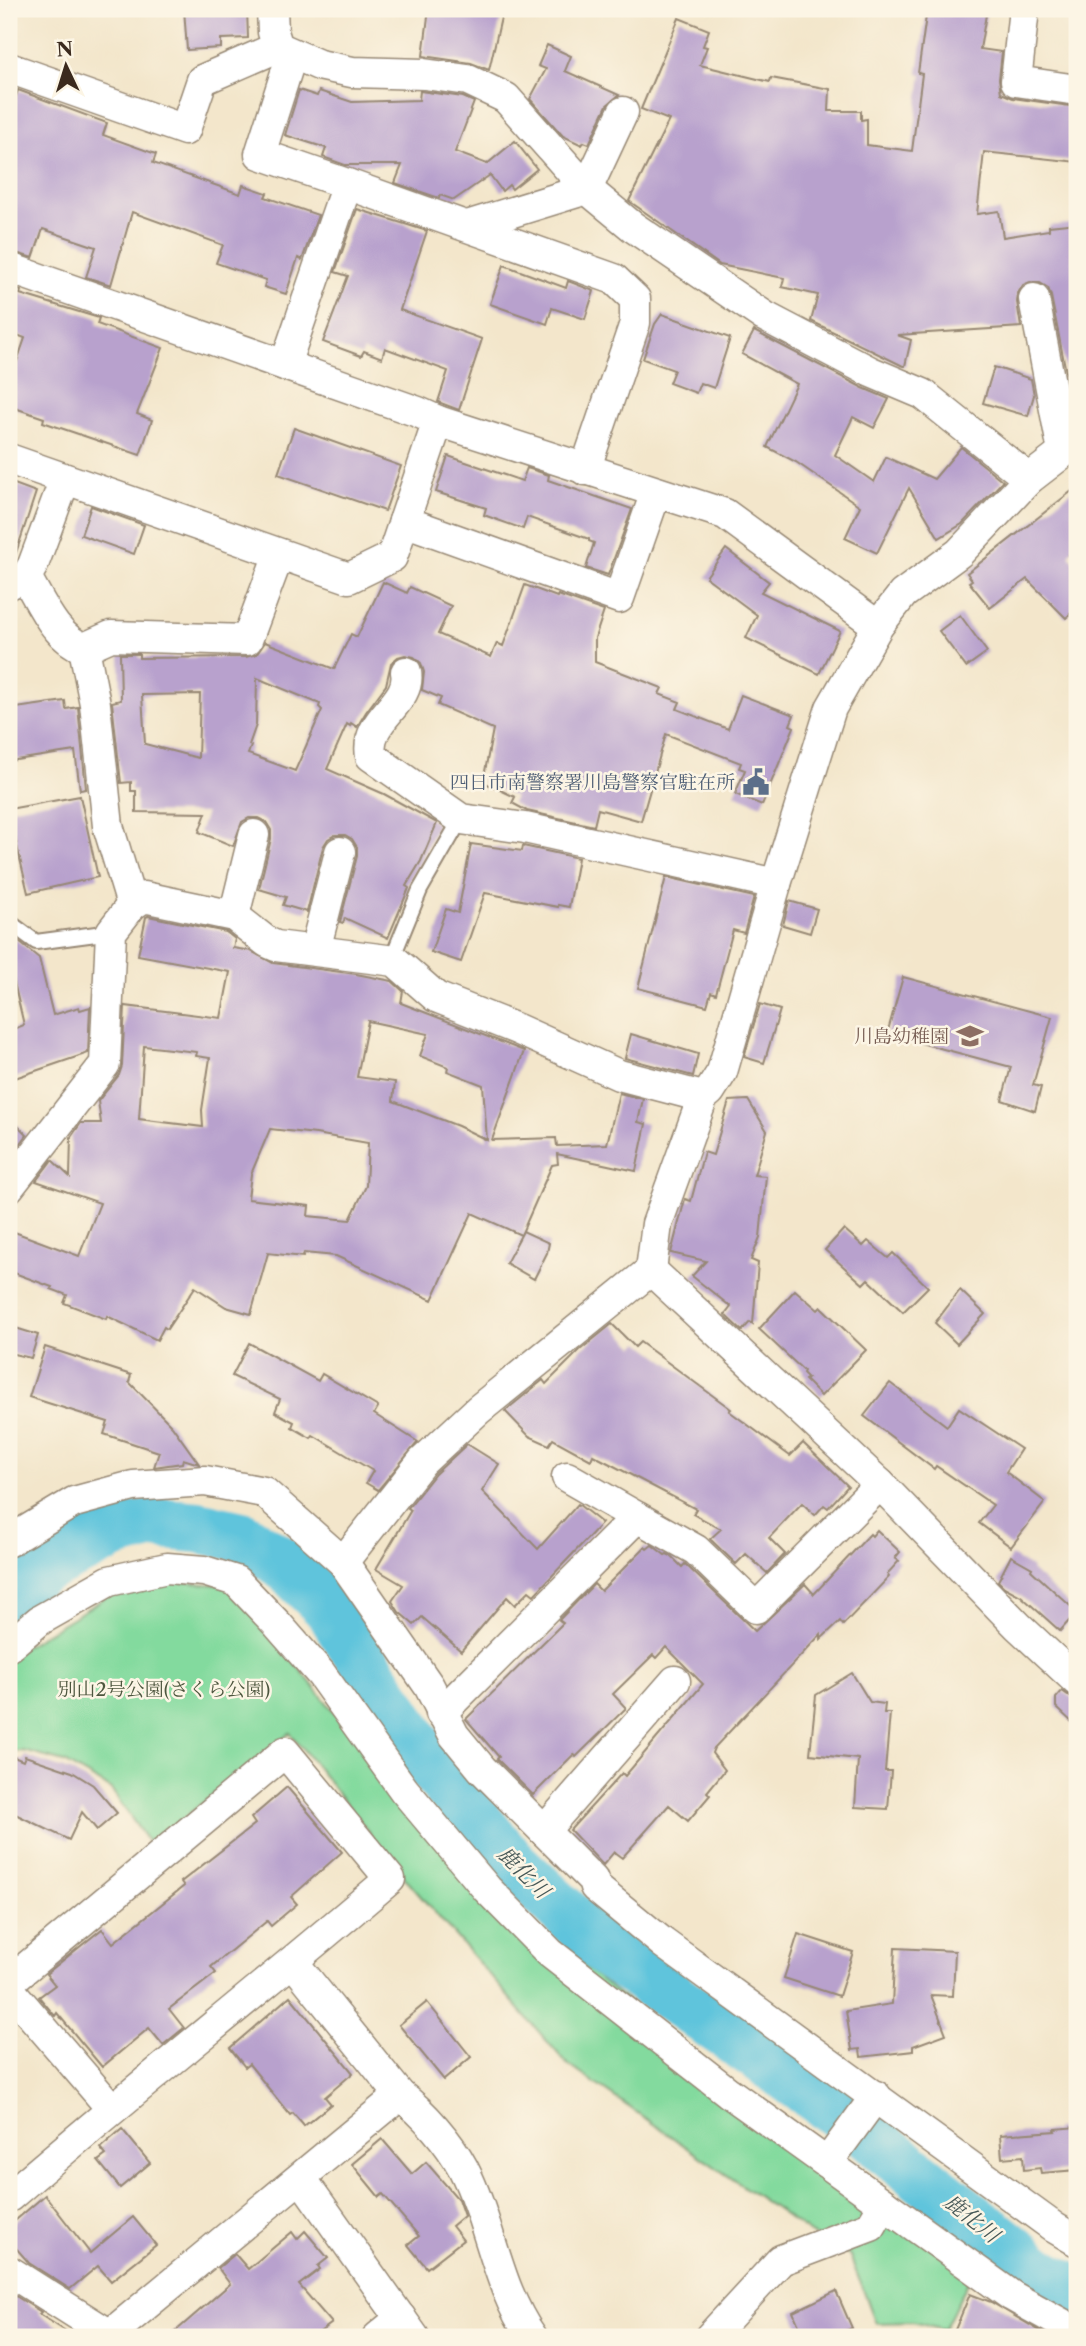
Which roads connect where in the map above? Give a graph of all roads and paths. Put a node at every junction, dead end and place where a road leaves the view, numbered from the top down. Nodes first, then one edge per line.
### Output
1 (272, 9) edge
2 (1024, 9) edge
3 (285, 50) junction
4 (9, 68) edge
5 (1077, 90) edge
6 (623, 112) dead end
7 (347, 184) junction
8 (587, 189) junction
9 (467, 226) junction
10 (9, 268) edge
11 (1034, 299) dead end
12 (285, 365) junction
13 (438, 421) junction
14 (1070, 447) edge
15 (9, 459) edge
16 (585, 470) junction
17 (65, 479) junction
18 (1029, 479) junction
19 (656, 492) junction
20 (404, 522) junction
21 (279, 554) junction
22 (17, 580) edge
23 (878, 626) junction
24 (84, 648) junction
25 (406, 672) dead end
26 (461, 819) junction
27 (254, 835) dead end
28 (340, 852) dead end
29 (776, 884) junction
30 (132, 905) junction
31 (234, 916) junction
32 (9, 922) edge
33 (111, 932) junction
34 (315, 950) junction
35 (391, 961) junction
36 (703, 1097) junction
37 (9, 1187) edge
38 (651, 1270) junction
39 (567, 1477) dead end
40 (880, 1484) junction
41 (637, 1517) junction
42 (9, 1541) edge
43 (343, 1563) junction
44 (9, 1646) edge
45 (675, 1681) dead end
46 (1077, 1681) edge
47 (442, 1713) junction
48 (544, 1831) junction
49 (293, 1962) junction
50 (9, 1982) edge
51 (9, 1989) edge
52 (400, 2095) junction
53 (873, 2100) junction
54 (112, 2109) junction
55 (828, 2161) junction
56 (301, 2178) junction
57 (9, 2197) edge
58 (884, 2204) junction
59 (1077, 2241) edge
60 (9, 2271) edge
61 (408, 2328) edge
62 (1077, 2332) edge
63 (108, 2336) edge
64 (378, 2337) edge
65 (532, 2337) edge
66 (710, 2337) edge

1 - 3 street
2 - 5 street
3 - 4 street
3 - 7 street
3 - 8 street
6 - 8 street
7 - 9 street
7 - 12 street
8 - 9 street
8 - 18 street
9 - 16 street
10 - 12 street
11 - 14 street
12 - 13 street
13 - 16 street
13 - 20 street
14 - 18 street
15 - 17 street
16 - 19 street
17 - 21 street
17 - 22 street
18 - 23 street
19 - 20 street
19 - 23 street
20 - 21 street
21 - 24 street
22 - 24 street
23 - 29 street
24 - 30 street
25 - 26 street
26 - 29 street
26 - 35 lane
27 - 31 street
28 - 34 street
29 - 36 street
30 - 31 street
30 - 33 street
31 - 34 street
32 - 33 lane
33 - 37 street
34 - 35 street
35 - 36 street
36 - 38 street
38 - 40 street
38 - 43 street
39 - 41 street
40 - 41 street
40 - 46 street
41 - 47 street
42 - 43 street
43 - 47 street
44 - 55 street
45 - 48 street
47 - 48 street
48 - 53 street
49 - 50 street
49 - 52 street
49 - 54 street
51 - 54 street
52 - 56 street
52 - 65 street
53 - 55 street
53 - 59 street
54 - 57 street
55 - 58 street
56 - 61 street
56 - 63 street
58 - 62 street
58 - 66 street
60 - 63 street
61 - 64 street

